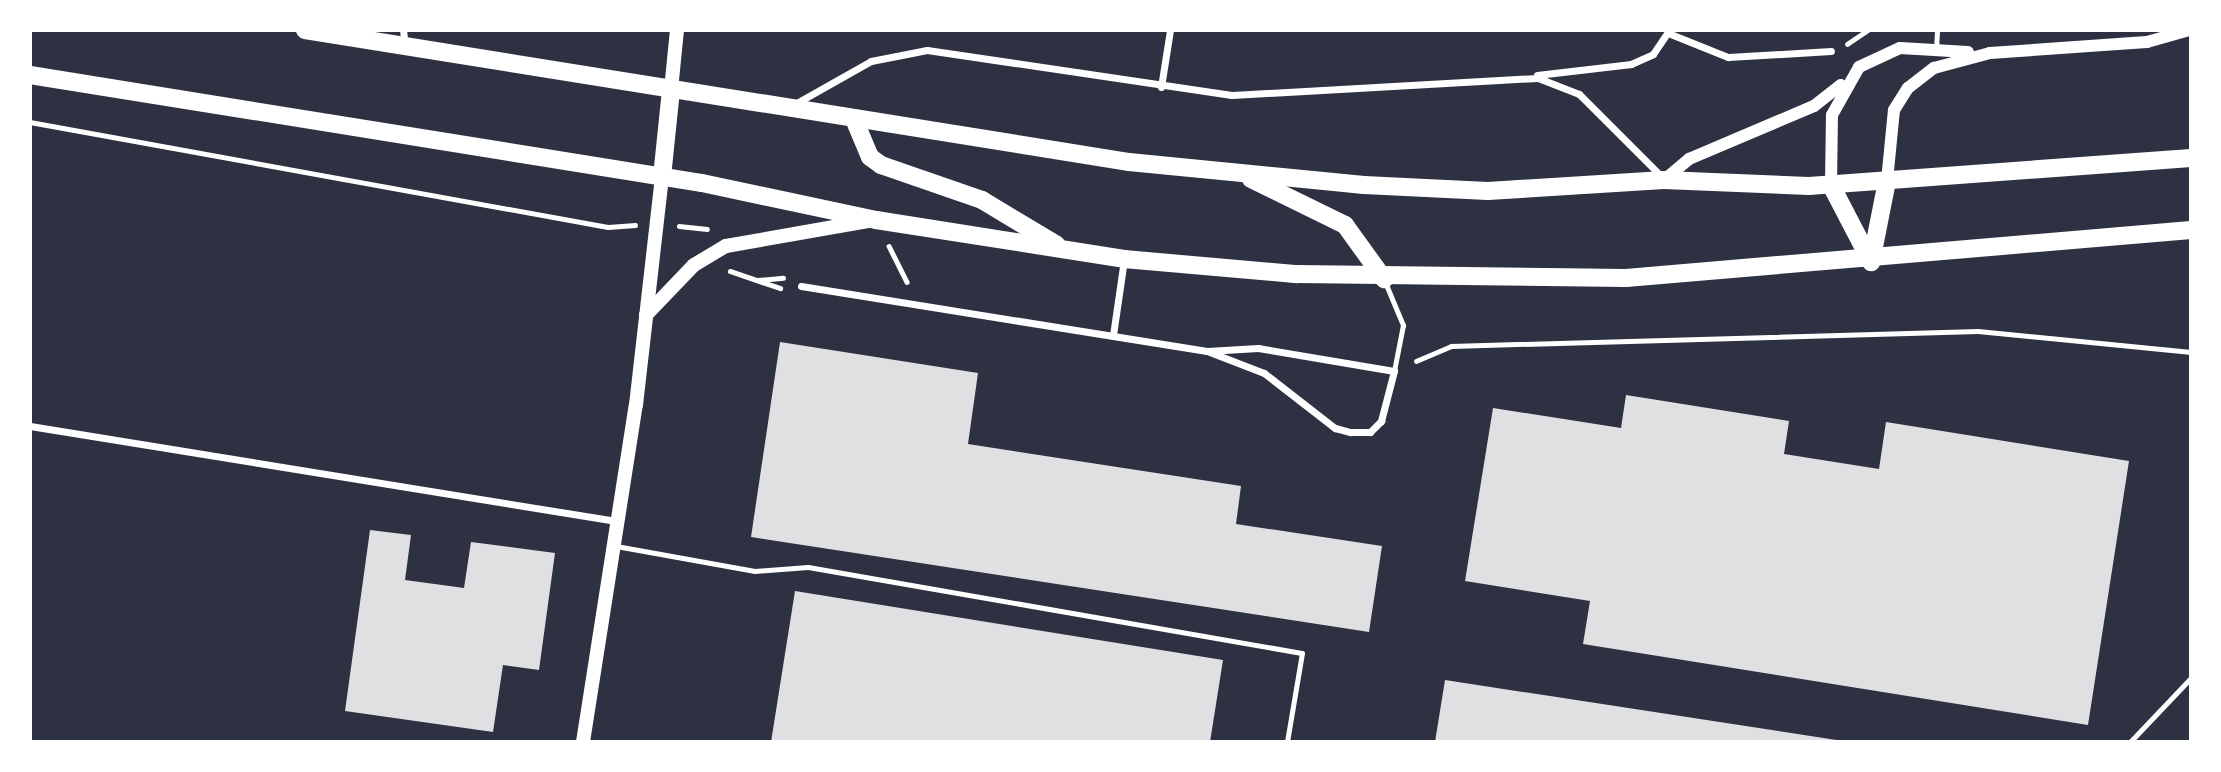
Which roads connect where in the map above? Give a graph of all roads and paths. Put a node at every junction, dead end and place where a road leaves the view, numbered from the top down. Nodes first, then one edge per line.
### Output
1 (305, 30) edge
2 (677, 30) edge
3 (1170, 30) edge
4 (1937, 30) edge
5 (2189, 30) edge
6 (1668, 31) edge
7 (404, 38) edge
8 (1937, 50) junction
9 (1831, 51) dead end
10 (1990, 53) junction
11 (30, 75) edge
12 (1850, 76) junction
13 (1519, 77) junction
14 (1161, 87) junction
15 (671, 90) junction
16 (786, 108) junction
17 (854, 119) junction
18 (30, 121) edge
19 (2191, 158) edge
20 (1240, 174) junction
21 (662, 177) junction
22 (1664, 180) junction
23 (1887, 181) junction
24 (1831, 185) junction
25 (706, 220) dead end
26 (876, 220) junction
27 (658, 225) junction
28 (705, 227) dead end
29 (2191, 230) edge
30 (1063, 249) junction
31 (1124, 259) junction
32 (1871, 262) junction
33 (1384, 279) junction
34 (801, 286) dead end
35 (920, 308) junction
36 (646, 315) junction
37 (1113, 335) junction
38 (1207, 351) junction
39 (2191, 352) edge
40 (1394, 371) junction
41 (30, 426) edge
42 (616, 521) junction
43 (612, 546) junction
44 (2191, 678) edge
45 (583, 742) edge
46 (1287, 742) edge
47 (2130, 742) edge

1 - 7 main road
2 - 15 main road
3 - 14 street
4 - 8 lane
5 - 10 street
6 - 9 street
6 - 13 street
7 - 15 main road
8 - 10 street
8 - 12 street
10 - 23 street
11 - 21 main road
12 - 22 street
12 - 24 street
13 - 14 street
13 - 22 street
14 - 16 street
15 - 16 main road
15 - 21 main road
16 - 17 main road
17 - 20 main road
17 - 30 main road
18 - 27 path
19 - 23 main road
20 - 22 main road
20 - 33 main road
21 - 26 main road
21 - 27 main road
22 - 24 main road
23 - 24 main road
23 - 32 main road
24 - 32 main road
25 - 28 path
26 - 30 main road
26 - 35 path
26 - 36 main road
27 - 36 main road
29 - 32 main road
30 - 31 main road
31 - 33 main road
31 - 37 street
32 - 33 main road
33 - 40 lane
34 - 35 street
35 - 37 street
36 - 42 main road
37 - 38 street
38 - 40 street
38 - 40 street
39 - 40 path
41 - 42 street
42 - 43 main road
43 - 45 main road
43 - 46 lane
44 - 47 path

